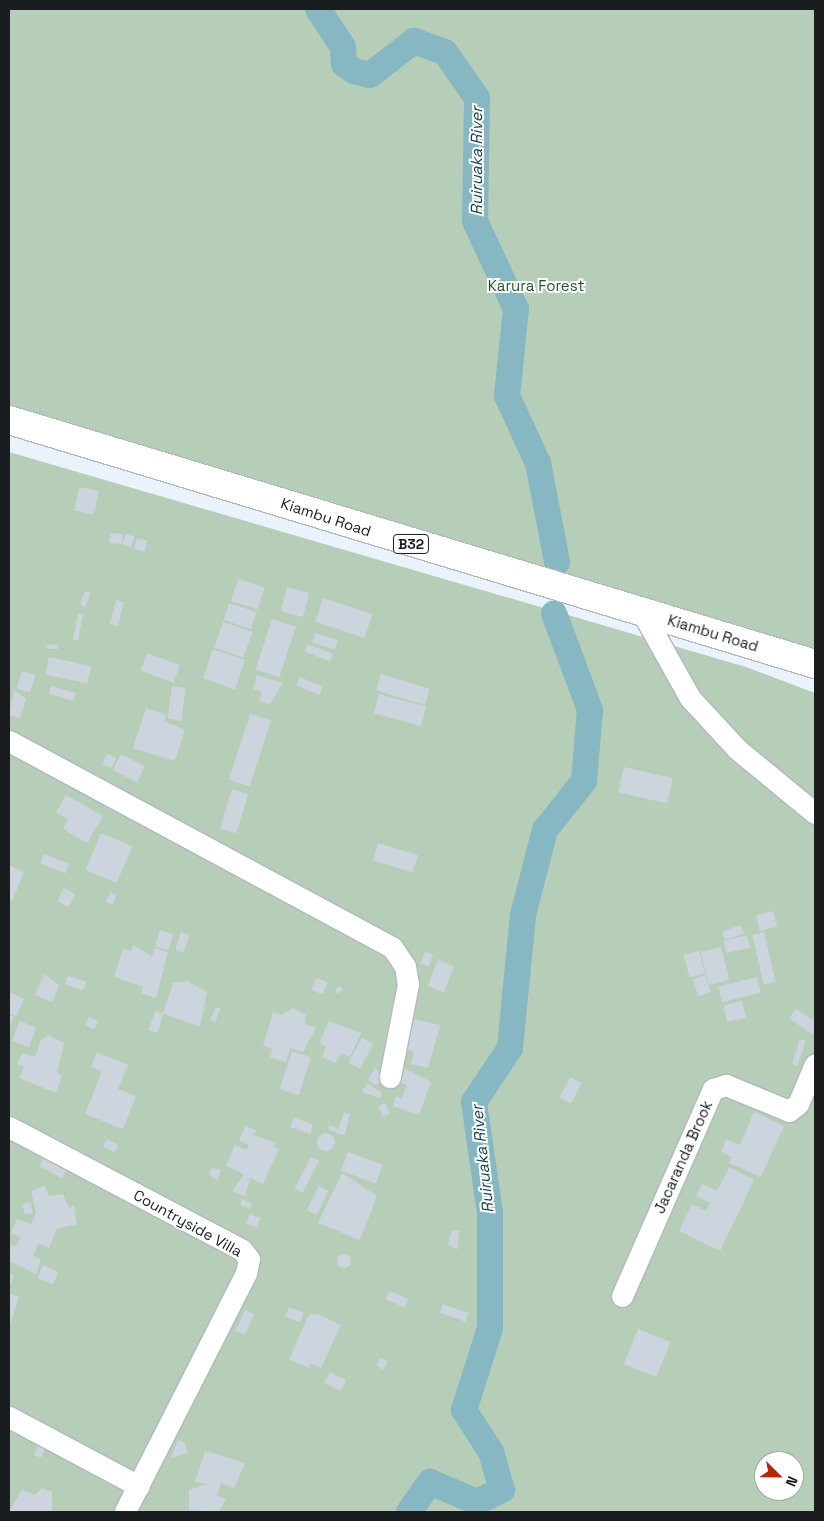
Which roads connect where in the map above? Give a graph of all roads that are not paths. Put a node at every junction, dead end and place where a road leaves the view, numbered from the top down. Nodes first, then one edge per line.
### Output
1 (9, 420) edge
2 (642, 612) junction
3 (815, 664) edge
4 (9, 741) edge
5 (815, 813) edge
6 (815, 1064) edge
7 (390, 1077) dead end
8 (9, 1126) edge
9 (622, 1296) dead end
10 (9, 1417) edge
11 (138, 1486) junction
12 (125, 1512) edge

1 - 2 highway, Kiambu Road / B32
2 - 3 highway, Kiambu Road / B32
2 - 5 street
4 - 7 street
6 - 9 street, Jacaranda Brook
8 - 11 street, Countryside Villa
10 - 11 street
11 - 12 street, Countryside Villa

